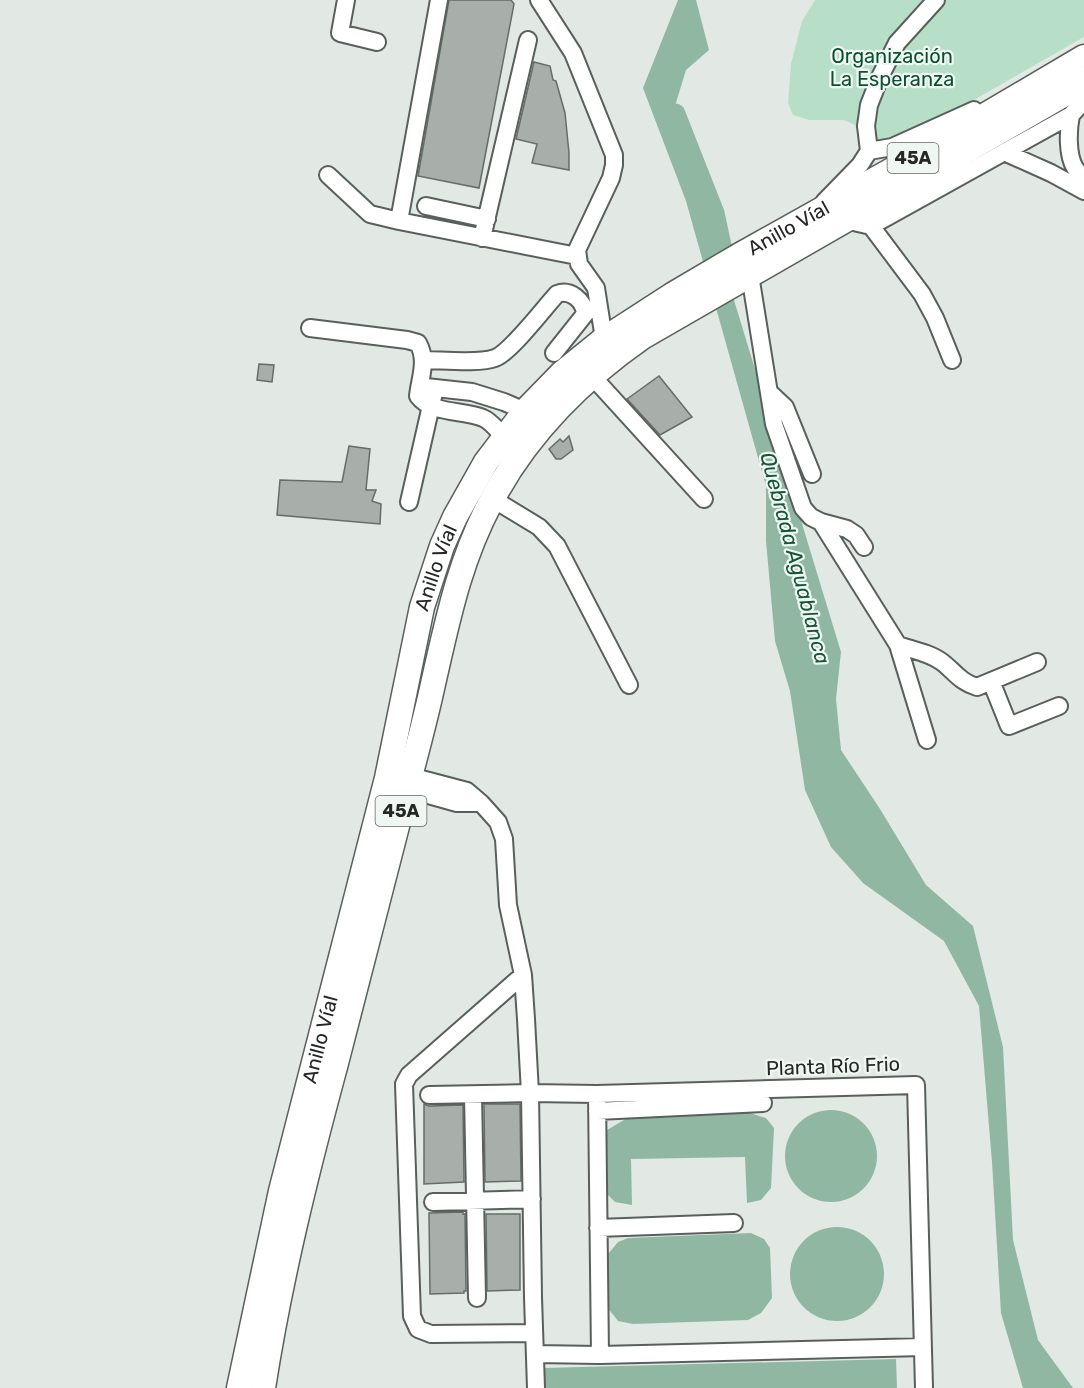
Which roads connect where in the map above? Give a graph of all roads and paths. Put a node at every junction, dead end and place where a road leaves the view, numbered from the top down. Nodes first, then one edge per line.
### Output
1 (346, 0) edge
2 (439, 0) edge
3 (539, 0) edge
4 (936, 0) edge
5 (528, 40) dead end
6 (377, 42) dead end
7 (1084, 57) edge
8 (1084, 83) edge
9 (1030, 87) junction
10 (1084, 101) edge
11 (1071, 115) junction
12 (869, 151) junction
13 (1004, 152) junction
14 (328, 175) dead end
15 (1084, 180) edge
16 (1084, 191) edge
17 (426, 206) dead end
18 (814, 214) junction
19 (487, 219) junction
20 (845, 220) junction
21 (399, 221) junction
22 (871, 226) junction
23 (482, 238) junction
24 (577, 256) junction
25 (745, 269) junction
26 (677, 305) junction
27 (310, 328) dead end
28 (604, 339) junction
29 (554, 353) dead end
30 (424, 360) junction
31 (952, 360) dead end
32 (592, 375) junction
33 (427, 387) junction
34 (769, 392) junction
35 (430, 407) junction
36 (525, 411) junction
37 (504, 437) junction
38 (812, 474) dead end
39 (492, 499) junction
40 (704, 499) dead end
41 (409, 502) dead end
42 (821, 522) junction
43 (864, 547) dead end
44 (898, 645) junction
45 (1037, 662) dead end
46 (991, 681) junction
47 (629, 685) dead end
48 (1059, 706) dead end
49 (927, 740) dead end
50 (409, 783) junction
51 (523, 975) junction
52 (530, 1093) junction
53 (429, 1095) dead end
54 (473, 1095) junction
55 (597, 1102) junction
56 (762, 1103) dead end
57 (531, 1199) junction
58 (474, 1201) junction
59 (433, 1202) dead end
60 (734, 1223) dead end
61 (598, 1227) junction
62 (477, 1298) dead end
63 (534, 1333) junction
64 (923, 1347) junction
65 (535, 1353) junction
66 (600, 1355) junction
67 (239, 1388) edge
68 (263, 1388) edge
69 (536, 1388) edge
70 (924, 1388) edge

1 - 6 lane
2 - 21 lane
3 - 24 lane
4 - 12 lane
5 - 19 lane
7 - 9 highway, Anillo Víal / 45A
8 - 20 highway, Anillo Víal / 45A
9 - 12 lane
9 - 18 highway, Anillo Víal / 45A
10 - 11 lane
11 - 13 lane
11 - 15 lane
12 - 18 lane
13 - 16 lane
13 - 22 lane
14 - 21 lane
17 - 19 lane
18 - 25 highway, Anillo Víal / 45A
19 - 23 lane
20 - 22 lane
20 - 25 highway, Anillo Víal / 45A
21 - 23 lane
22 - 31 lane
23 - 24 lane
24 - 28 lane
25 - 26 highway, Anillo Víal / 45A
25 - 34 lane
26 - 28 highway, Anillo Víal / 45A
26 - 32 highway, Anillo Víal / 45A
27 - 30 lane
28 - 36 highway, Anillo Víal / 45A
29 - 30 lane
30 - 33 lane
32 - 39 highway, Anillo Víal / 45A
32 - 40 lane
33 - 35 lane
33 - 36 lane
34 - 38 lane
34 - 42 lane
35 - 37 lane
35 - 41 lane
36 - 37 highway, Anillo Víal / 45A
37 - 67 highway, Anillo Víal / 45A
39 - 47 lane
39 - 50 highway, Anillo Víal / 45A
42 - 43 lane
42 - 44 lane
44 - 46 lane
44 - 49 lane
45 - 46 lane
46 - 48 lane
50 - 51 lane
50 - 68 highway, Anillo Víal / 45A
51 - 52 lane
51 - 63 lane
52 - 54 lane, Planta Río Frio
52 - 55 lane, Planta Río Frio
52 - 57 lane
53 - 54 lane, Planta Río Frio
54 - 58 lane
55 - 56 lane
55 - 61 lane
55 - 64 lane, Planta Río Frio
57 - 58 lane
57 - 63 lane
58 - 59 lane
58 - 62 lane
60 - 61 lane
61 - 66 lane
63 - 65 lane
64 - 66 lane
64 - 70 lane, Planta Río Frio
65 - 66 lane
65 - 69 lane

